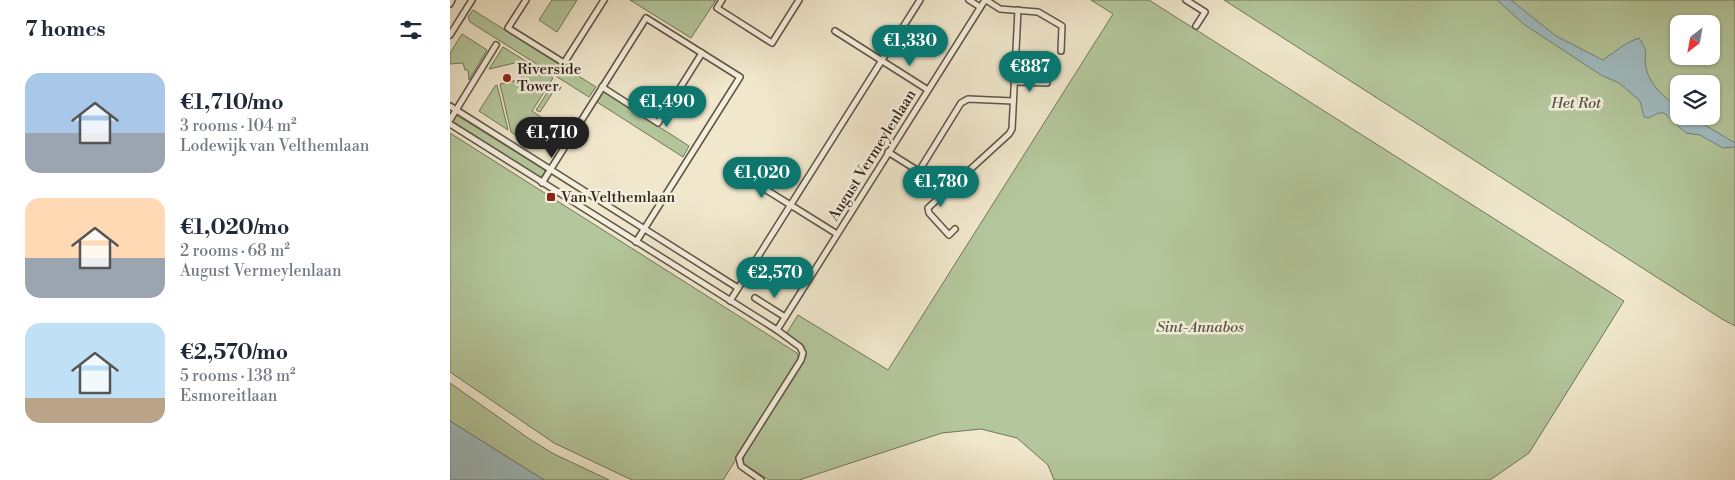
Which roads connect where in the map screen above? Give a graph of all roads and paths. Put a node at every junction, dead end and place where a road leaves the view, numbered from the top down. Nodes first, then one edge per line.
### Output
1 (452, 0) edge
2 (472, 0) edge
3 (526, 0) edge
4 (604, 0) edge
5 (722, 0) edge
6 (799, 0) edge
7 (920, 0) edge
8 (969, 0) edge
9 (985, 0) edge
10 (1186, 0) edge
11 (450, 4) edge
12 (980, 7) junction
13 (1018, 10) junction
14 (1196, 26) dead end
15 (835, 31) dead end
16 (450, 35) edge
17 (496, 45) dead end
18 (1060, 51) dead end
19 (702, 53) junction
20 (882, 61) junction
21 (1014, 82) junction
22 (1047, 83) dead end
23 (602, 87) junction
24 (928, 90) junction
25 (1013, 101) junction
26 (450, 106) edge
27 (456, 110) junction
28 (450, 120) edge
29 (450, 124) edge
30 (888, 152) junction
31 (550, 170) junction
32 (919, 171) junction
33 (744, 176) dead end
34 (542, 183) junction
35 (947, 189) junction
36 (791, 205) junction
37 (644, 229) junction
38 (955, 229) dead end
39 (837, 234) junction
40 (636, 242) junction
41 (738, 288) junction
42 (755, 298) dead end
43 (730, 301) junction
44 (785, 317) junction
45 (777, 330) junction
46 (761, 480) edge

1 - 11 street
2 - 16 street
3 - 4 street
5 - 6 street
7 - 20 street
8 - 12 street
9 - 12 street, August Vermeylenlaan
9 - 13 street
10 - 14 street
12 - 24 street, August Vermeylenlaan
13 - 18 street
13 - 21 street
15 - 20 street, August Vermeylenlaan
17 - 27 street
19 - 23 street
19 - 23 street
19 - 37 street
20 - 24 street, August Vermeylenlaan
20 - 36 street
21 - 22 street
21 - 25 street
23 - 31 street
24 - 30 street, August Vermeylenlaan
25 - 32 street
25 - 35 street
26 - 27 street
27 - 28 street
27 - 31 street
29 - 34 street
30 - 32 street
30 - 39 street, August Vermeylenlaan
31 - 34 street
31 - 37 street
32 - 35 street
33 - 36 street, August Vermeylenlaan
34 - 40 street
35 - 38 street
36 - 39 street, August Vermeylenlaan
36 - 41 street
37 - 40 street
37 - 41 street
39 - 44 street, August Vermeylenlaan
40 - 43 street
41 - 43 street
42 - 44 street
43 - 45 street
44 - 45 street, August Vermeylenlaan
45 - 46 street

